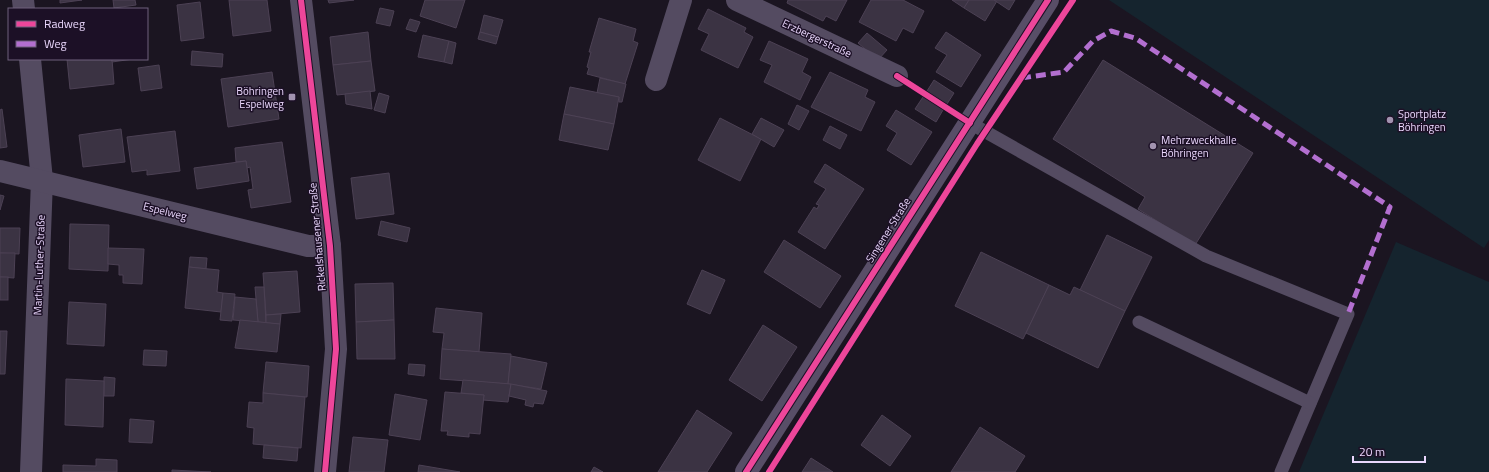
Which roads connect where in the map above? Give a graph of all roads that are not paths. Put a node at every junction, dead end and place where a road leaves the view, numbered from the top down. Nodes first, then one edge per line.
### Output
1 (301, 0) edge
2 (682, 0) edge
3 (737, 0) edge
4 (1048, 0) edge
5 (30, 60) edge
6 (897, 76) dead end
7 (656, 80) dead end
8 (970, 123) junction
9 (0, 171) edge
10 (42, 180) junction
11 (330, 246) junction
12 (1139, 322) dead end
13 (1310, 403) junction
14 (31, 472) edge
15 (325, 472) edge
16 (746, 472) edge
17 (1281, 472) edge

1 - 11 street, Rickelshausener Straße
2 - 7 street
3 - 6 street, Erzbergerstraße
4 - 8 street, Singener Straße
5 - 10 street, Martin-Luther-Straße
8 - 13 lane
8 - 16 street, Singener Straße
9 - 10 street, Espelweg
10 - 11 street, Espelweg
10 - 14 street, Martin-Luther-Straße
11 - 15 street, Rickelshausener Straße
12 - 13 lane
13 - 17 lane

